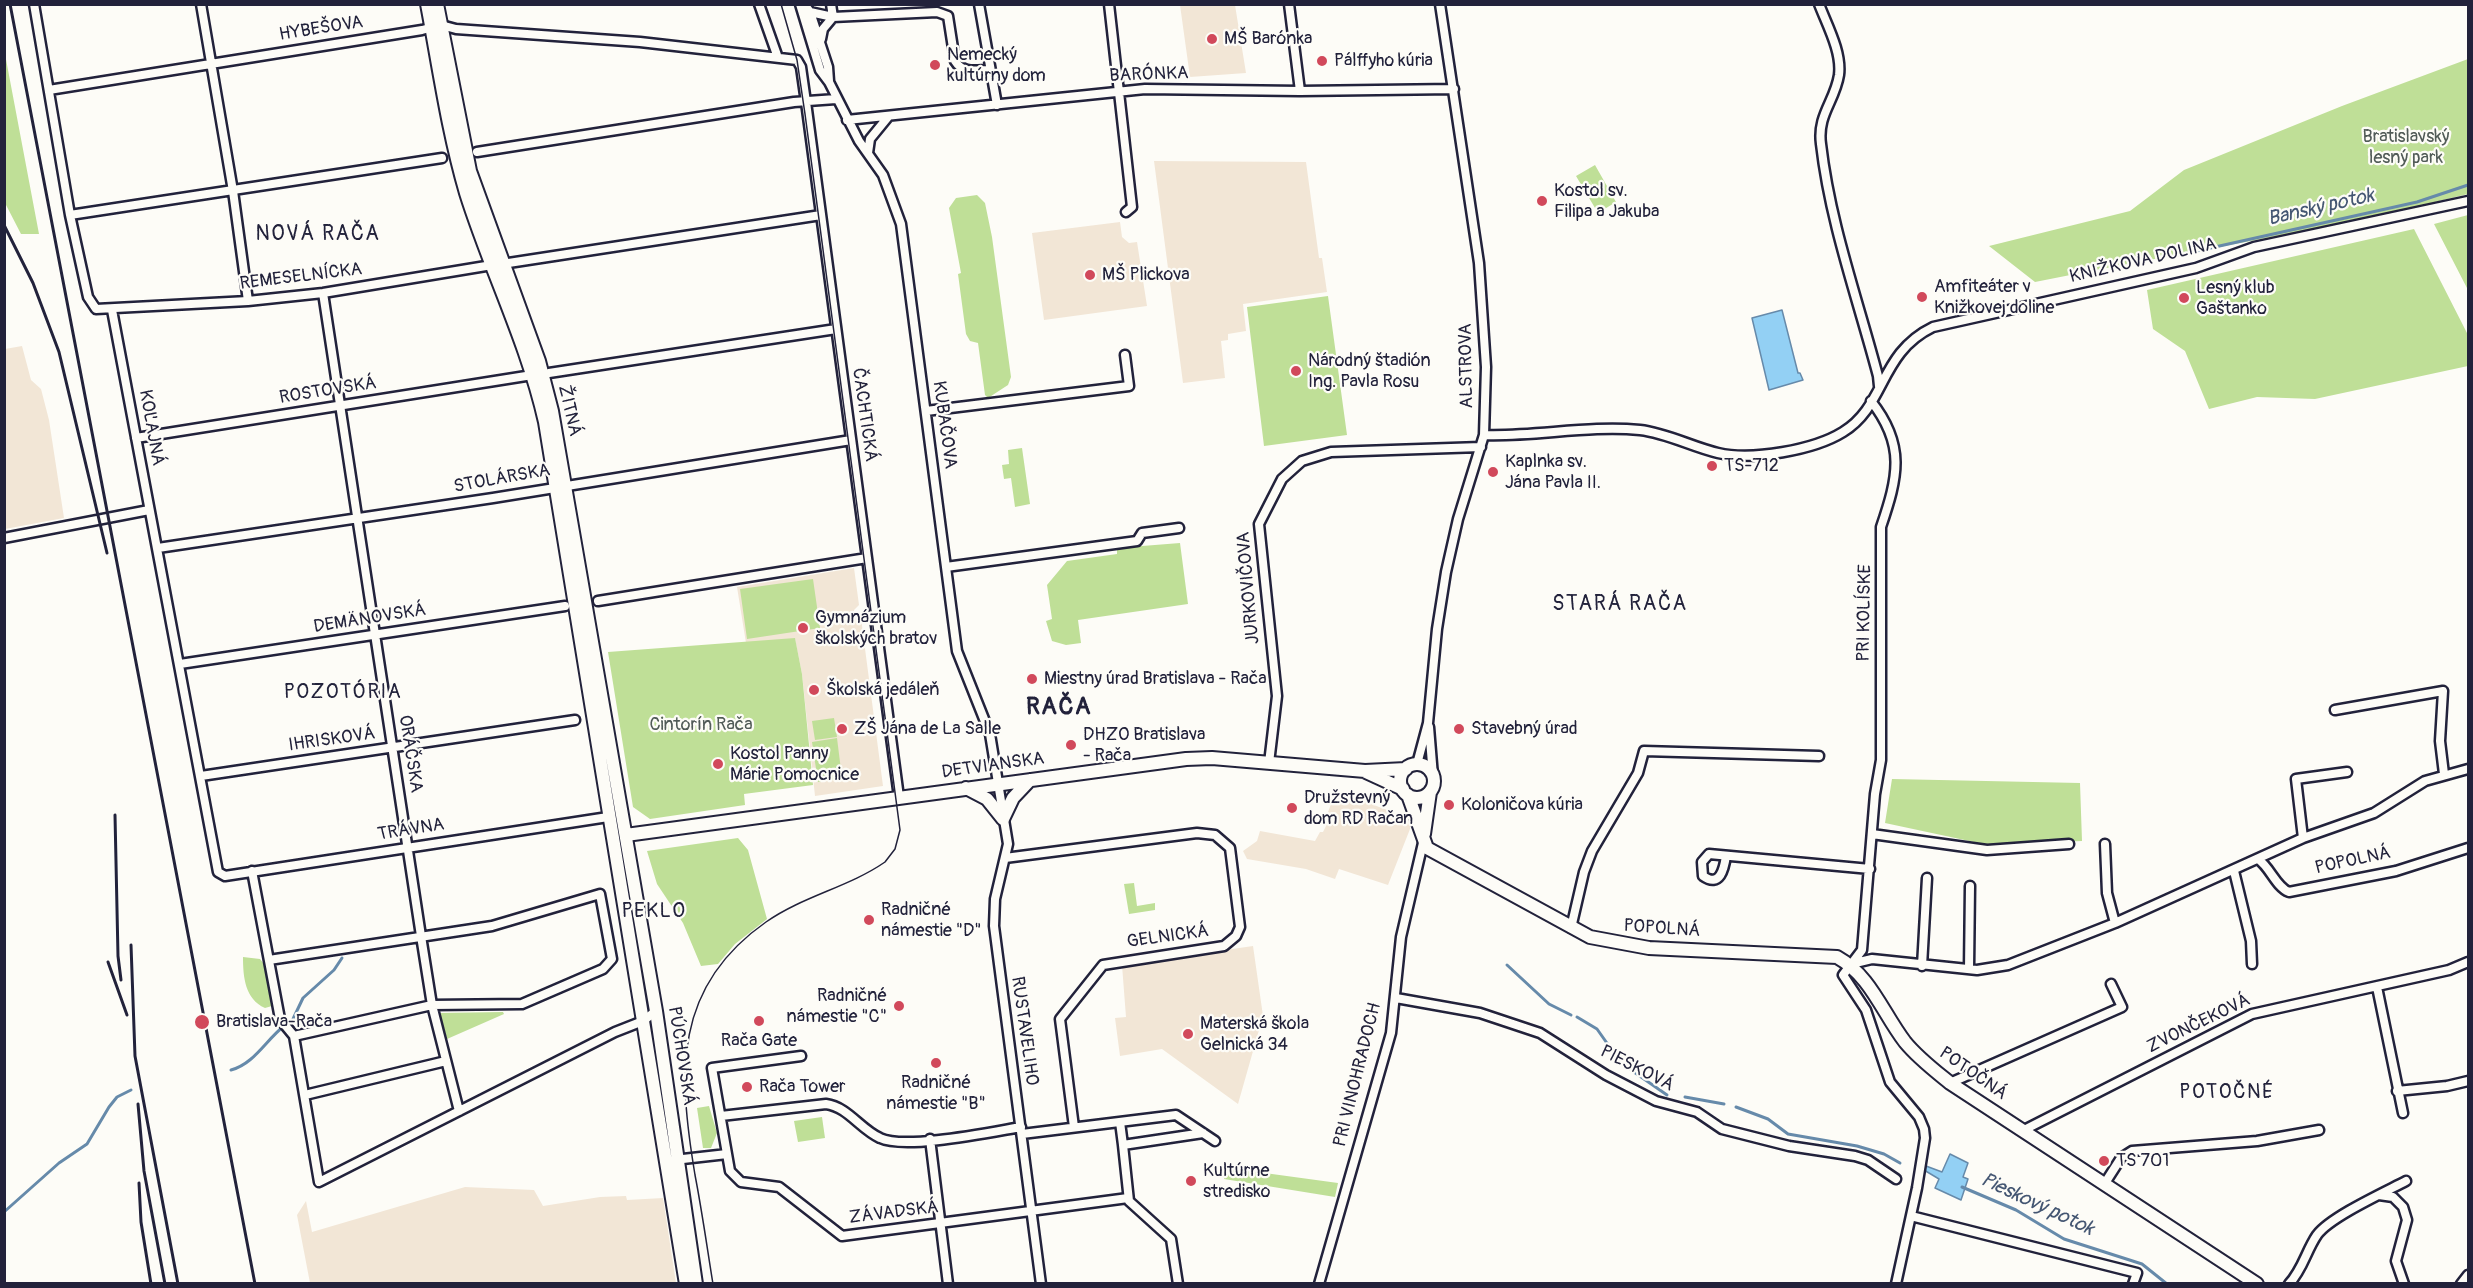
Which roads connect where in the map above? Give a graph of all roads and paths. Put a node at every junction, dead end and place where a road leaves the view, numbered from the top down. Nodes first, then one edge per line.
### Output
1 (34, 4) edge
2 (201, 4) edge
3 (427, 4) edge
4 (437, 4) edge
5 (759, 4) edge
6 (802, 4) edge
7 (831, 4) edge
8 (979, 4) edge
9 (1109, 4) edge
10 (1289, 4) edge
11 (1440, 4) edge
12 (1819, 4) edge
13 (810, 12) junction
14 (833, 17) junction
15 (437, 27) junction
16 (820, 41) junction
17 (777, 56) junction
18 (210, 63) junction
19 (989, 70) junction
20 (829, 82) junction
21 (1454, 89) junction
22 (50, 90) junction
23 (1119, 91) junction
24 (1300, 92) junction
25 (836, 99) junction
26 (806, 102) junction
27 (997, 105) junction
28 (888, 117) junction
29 (847, 120) junction
30 (477, 152) dead end
31 (868, 153) junction
32 (442, 158) dead end
33 (233, 191) junction
34 (2469, 201) edge
35 (1126, 212) dead end
36 (70, 215) junction
37 (821, 215) junction
38 (497, 265) junction
39 (323, 293) junction
40 (248, 301) junction
41 (112, 310) junction
42 (836, 329) junction
43 (1125, 355) dead end
44 (549, 373) dead end
45 (526, 376) dead end
46 (1879, 388) junction
47 (1871, 401) junction
48 (340, 406) junction
49 (926, 411) junction
50 (1484, 435) junction
51 (136, 438) junction
52 (851, 440) junction
53 (1481, 447) junction
54 (562, 486) junction
55 (148, 510) junction
56 (359, 519) junction
57 (1179, 528) dead end
58 (4, 538) edge
59 (158, 548) junction
60 (867, 558) junction
61 (946, 567) junction
62 (598, 600) dead end
63 (565, 606) dead end
64 (375, 635) junction
65 (180, 664) junction
66 (2335, 710) dead end
67 (575, 720) dead end
68 (1428, 723) junction
69 (392, 748) junction
70 (1819, 756) dead end
71 (1269, 763) junction
72 (1411, 767) junction
73 (2469, 769) edge
74 (1365, 771) junction
75 (2347, 772) dead end
76 (2444, 774) junction
77 (201, 776) junction
78 (1433, 776) junction
79 (1031, 779) junction
80 (998, 784) junction
81 (966, 788) junction
82 (1405, 792) junction
83 (1430, 792) junction
84 (898, 797) junction
85 (608, 817) junction
86 (1003, 819) junction
87 (1872, 834) junction
88 (626, 835) junction
89 (2303, 838) junction
90 (1423, 840) junction
91 (2069, 844) dead end
92 (2104, 844) dead end
93 (408, 847) junction
94 (2469, 848) edge
95 (615, 855) junction
96 (1726, 856) dead end
97 (1005, 858) junction
98 (2258, 859) junction
99 (1870, 869) junction
100 (252, 871) junction
101 (2234, 871) junction
102 (219, 873) joint
103 (1927, 878) dead end
104 (1970, 886) dead end
105 (2115, 923) junction
106 (1571, 928) junction
107 (421, 936) junction
108 (269, 960) junction
109 (2469, 962) edge
110 (1851, 964) junction
111 (2252, 964) dead end
112 (1922, 966) junction
113 (1969, 969) junction
114 (2111, 984) dead end
115 (2377, 987) junction
116 (1396, 998) junction
117 (432, 1005) junction
118 (656, 1011) junction
119 (644, 1021) junction
120 (294, 1036) junction
121 (801, 1056) dead end
122 (446, 1061) junction
123 (2469, 1081) edge
124 (1950, 1083) junction
125 (2397, 1091) junction
126 (305, 1095) junction
127 (459, 1111) junction
128 (2403, 1113) dead end
129 (721, 1116) junction
130 (1120, 1122) junction
131 (1074, 1127) junction
132 (2024, 1130) junction
133 (2319, 1130) dead end
134 (1022, 1131) junction
135 (1203, 1133) junction
136 (930, 1139) junction
137 (1215, 1141) dead end
138 (1123, 1145) junction
139 (665, 1152) junction
140 (727, 1154) junction
141 (684, 1160) junction
142 (1896, 1179) dead end
143 (2406, 1181) dead end
144 (2104, 1183) junction
145 (2379, 1195) junction
146 (1128, 1198) junction
147 (1032, 1211) junction
148 (1911, 1216) junction
149 (941, 1223) junction
150 (2469, 1275) edge
151 (686, 1284) edge
152 (696, 1284) edge
153 (948, 1284) edge
154 (1041, 1284) edge
155 (1178, 1284) edge
156 (1319, 1284) edge
157 (1896, 1284) edge
158 (2133, 1284) edge
159 (2257, 1284) edge
160 (2289, 1284) edge
161 (2404, 1284) edge
162 (2461, 1284) edge

1 - 22 street
2 - 18 street
3 - 15 main road, ŽITNÁ
4 - 15 main road, ŽITNÁ
5 - 17 street
6 - 13 street, KUBAČOVA
6 - 20 street, KUBAČOVA
7 - 14 street
8 - 19 street
9 - 23 street
10 - 24 street
11 - 21 street, ALSTROVA
12 - 46 street
13 - 14 street
13 - 16 street, KUBAČOVA
14 - 16 street
14 - 19 street
15 - 17 street, HYBEŠOVA
15 - 18 street, HYBEŠOVA
15 - 38 main road, ŽITNÁ
16 - 20 street, KUBAČOVA
17 - 26 street, ČACHTICKÁ
18 - 22 street, HYBEŠOVA
18 - 33 street
19 - 27 street
20 - 25 street, KUBAČOVA
21 - 24 street, BARÓNKA
21 - 50 street, ALSTROVA
22 - 36 street
23 - 24 street, BARÓNKA
23 - 27 street, BARÓNKA
23 - 35 street
25 - 26 street
25 - 29 street, KUBAČOVA
26 - 30 street
26 - 37 street, ČACHTICKÁ
27 - 28 street, BARÓNKA
28 - 29 street, BARÓNKA
28 - 31 street
29 - 31 street, KUBAČOVA
31 - 49 street, KUBAČOVA
32 - 33 street
33 - 36 street
33 - 40 street
34 - 46 street, KNIŽKOVA DOLINA
36 - 41 street
37 - 38 street, REMESELNÍCKA
37 - 42 street, ČACHTICKÁ
38 - 39 street, REMESELNÍCKA
38 - 54 main road, ŽITNÁ
39 - 40 street, REMESELNÍCKA
39 - 48 street, ORÁČSKA
40 - 41 street, REMESELNÍCKA
41 - 51 street, KOĽAJNÁ
42 - 44 street
42 - 52 street, ČACHTICKÁ
43 - 49 street
45 - 48 street, ROSTOVSKÁ
46 - 47 street, KNIŽKOVA DOLINA
47 - 50 street, KNIŽKOVA DOLINA
47 - 87 street, PRI KOLÍSKE
48 - 51 street, ROSTOVSKÁ
48 - 56 street, ORÁČSKA
49 - 61 street, KUBAČOVA
50 - 53 street, ALSTROVA
51 - 55 street, KOĽAJNÁ
52 - 54 street, STOLÁRSKA
52 - 60 street, ČACHTICKÁ
53 - 68 street, ALSTROVA
53 - 71 street, JURKOVIČOVA
54 - 56 street, STOLÁRSKA
54 - 85 main road, ŽITNÁ
54 - 88 main road, ŽITNÁ
55 - 58 street
55 - 59 street, KOĽAJNÁ
56 - 59 street, STOLÁRSKA
56 - 64 street, ORÁČSKA
57 - 61 street
59 - 65 street, KOĽAJNÁ
60 - 62 street
60 - 84 street, ČACHTICKÁ
61 - 80 street, KUBAČOVA
63 - 64 street, DEMÄNOVSKÁ
64 - 65 street, DEMÄNOVSKÁ
64 - 69 street, ORÁČSKA
65 - 77 street, KOĽAJNÁ
66 - 76 street
67 - 69 street, IHRISKOVÁ
68 - 72 street, ALSTROVA
68 - 78 street, ALSTROVA
69 - 77 street, IHRISKOVÁ
69 - 93 street, ORÁČSKA
70 - 106 street
71 - 74 main road, DETVIANSKA
71 - 79 main road, DETVIANSKA
72 - 74 main road, DETVIANSKA
72 - 78 main road
72 - 82 main road
73 - 76 street, POPOLNÁ
74 - 82 main road, DETVIANSKA
75 - 89 street, POPOLNÁ
76 - 89 street, POPOLNÁ
77 - 102 street, KOĽAJNÁ
78 - 83 main road
79 - 80 main road, DETVIANSKA
79 - 86 main road
80 - 81 main road, DETVIANSKA
80 - 86 street, RUSTAVELIHO
81 - 84 main road, DETVIANSKA
81 - 86 main road
82 - 83 main road
82 - 90 main road
83 - 90 main road, PRI VINOHRADOCH
84 - 88 main road, DETVIANSKA
85 - 88 main road
85 - 93 street, TRÁVNA
85 - 95 main road, PÚCHOVSKÁ
86 - 97 street, RUSTAVELIHO
87 - 91 street
87 - 99 street, PRI KOLÍSKE
88 - 95 main road
88 - 118 main road, PÚCHOVSKÁ
89 - 98 street, POPOLNÁ
90 - 106 main road, POPOLNÁ
90 - 116 street, PRI VINOHRADOCH
92 - 105 street
93 - 100 street, TRÁVNA
93 - 107 street, ORÁČSKA
94 - 98 street, POPOLNÁ
95 - 119 main road, PÚCHOVSKÁ
96 - 99 street
97 - 131 street, GELNICKÁ
97 - 134 street, RUSTAVELIHO
98 - 101 street, POPOLNÁ
99 - 110 street, PRI KOLÍSKE
100 - 102 street, TRÁVNA
100 - 108 street
101 - 105 street, POPOLNÁ
101 - 111 street
103 - 112 street
104 - 113 street
105 - 113 street, POPOLNÁ
106 - 110 main road, POPOLNÁ
107 - 108 street
107 - 117 street, ORÁČSKA
107 - 117 street
108 - 120 street
109 - 115 street, ZVONČEKOVÁ
110 - 112 street, POPOLNÁ
110 - 124 main road, POTOČNÁ
110 - 148 street
112 - 113 street, POPOLNÁ
114 - 124 street
115 - 125 street
115 - 132 street, ZVONČEKOVÁ
116 - 142 street, PIESKOVÁ
116 - 156 street, PRI VINOHRADOCH
117 - 120 street
117 - 122 street, ORÁČSKA
118 - 119 street
118 - 141 main road, PÚCHOVSKÁ
119 - 127 street
119 - 139 main road, PÚCHOVSKÁ
120 - 126 street
121 - 129 street, ZÁVADSKÁ
122 - 126 street
122 - 127 street, ORÁČSKA
123 - 125 street
124 - 132 main road, POTOČNÁ
125 - 128 street
126 - 127 street
129 - 136 street
129 - 140 street, ZÁVADSKÁ
130 - 131 street
130 - 135 street
130 - 138 street
131 - 134 street
132 - 144 main road, POTOČNÁ
133 - 144 street
134 - 136 street
134 - 147 street, RUSTAVELIHO
135 - 137 street
135 - 138 street
136 - 149 street
138 - 146 street
139 - 141 street
139 - 151 main road, PÚCHOVSKÁ
140 - 141 street
140 - 149 street, ZÁVADSKÁ
141 - 152 main road, PÚCHOVSKÁ
143 - 145 street
144 - 159 main road, POTOČNÁ
145 - 160 street
145 - 161 street
146 - 147 street, ZÁVADSKÁ
146 - 155 street
147 - 149 street, ZÁVADSKÁ
147 - 154 street, RUSTAVELIHO
148 - 157 street
148 - 158 street
149 - 153 street
150 - 162 street

